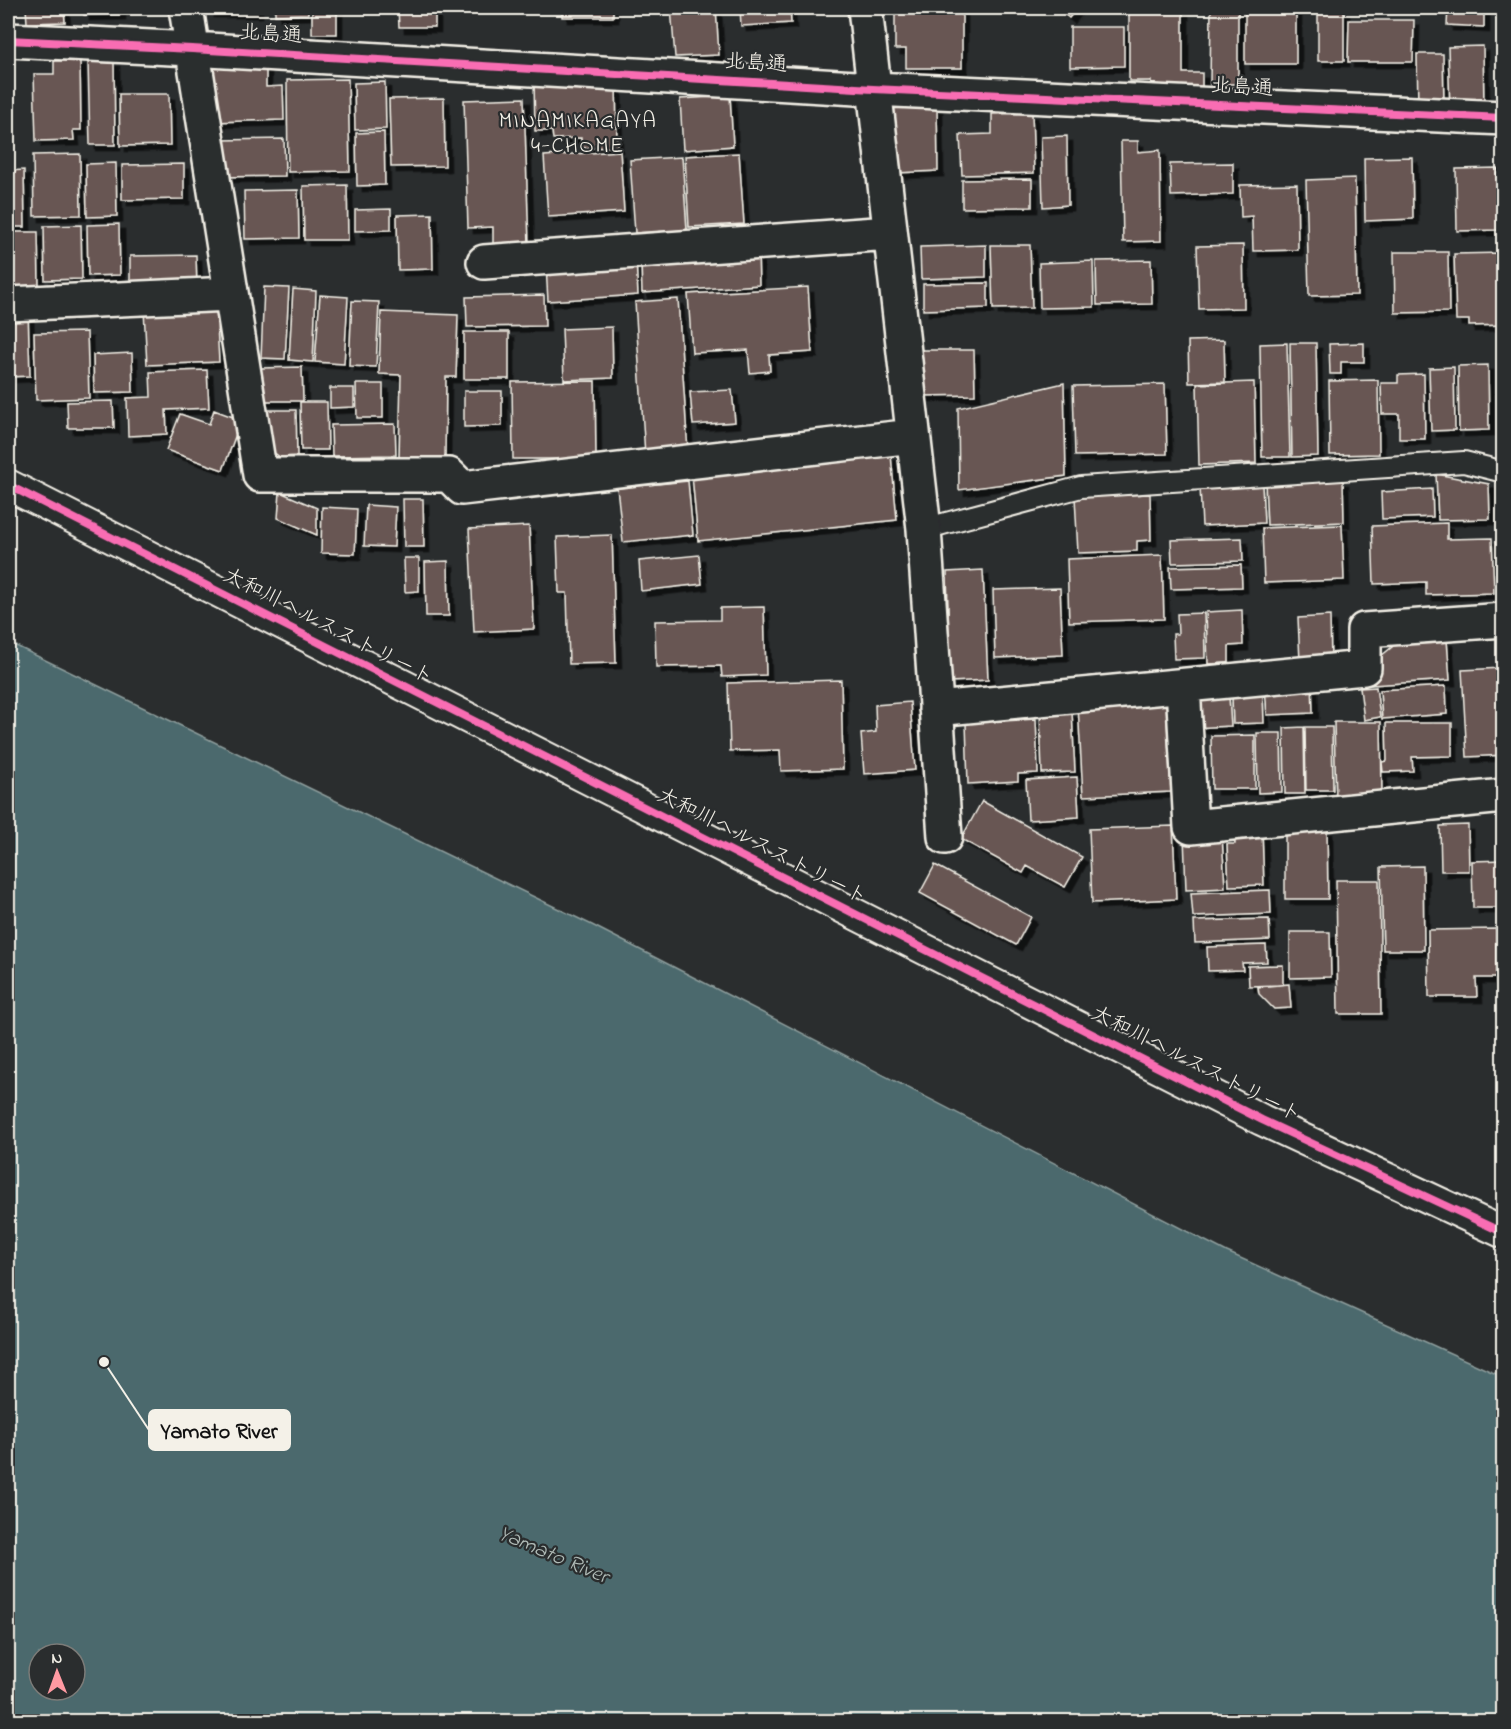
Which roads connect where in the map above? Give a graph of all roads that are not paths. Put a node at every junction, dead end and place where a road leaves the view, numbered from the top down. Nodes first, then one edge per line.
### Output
1 (186, 8) edge
2 (865, 8) edge
3 (8, 40) edge
4 (192, 49) junction
5 (873, 89) junction
6 (1503, 118) edge
7 (890, 233) junction
8 (484, 262) dead end
9 (231, 294) junction
10 (8, 304) edge
11 (913, 436) junction
12 (1503, 472) edge
13 (8, 485) edge
14 (924, 529) junction
15 (1503, 620) edge
16 (1183, 686) junction
17 (936, 709) junction
18 (1503, 795) edge
19 (945, 837) dead end
20 (1503, 1233) edge

1 - 4 street
2 - 5 street
3 - 4 street, 北島通
4 - 5 street, 北島通
4 - 9 street
5 - 6 street, 北島通
5 - 7 street
7 - 8 street
7 - 11 street
9 - 10 street
9 - 11 street
11 - 14 street
12 - 14 lane
13 - 20 street, 大和川ヘルスストリート
14 - 17 street
15 - 16 street
16 - 17 street
16 - 18 street
17 - 19 street

